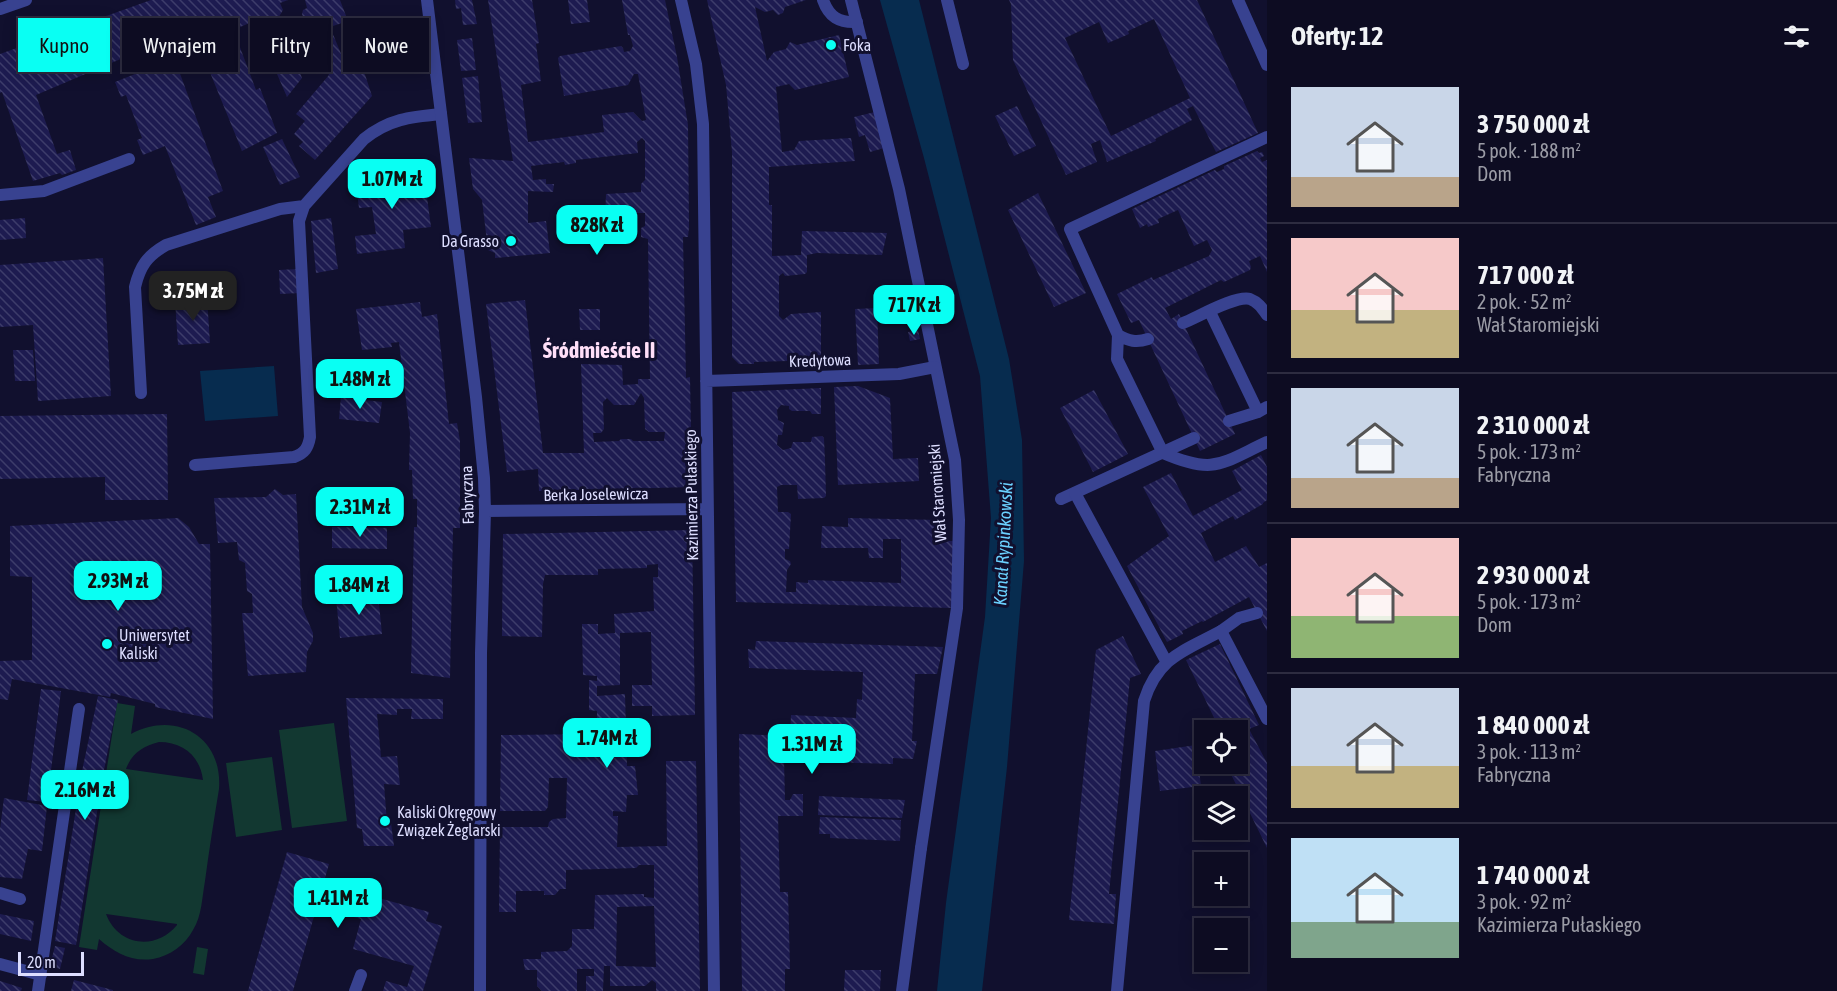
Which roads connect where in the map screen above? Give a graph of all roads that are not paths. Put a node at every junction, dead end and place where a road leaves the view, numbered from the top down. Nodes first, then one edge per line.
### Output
1 (26, 0) edge
2 (427, 0) edge
3 (681, 0) edge
4 (823, 0) edge
5 (851, 0) edge
6 (947, 0) edge
7 (1238, 0) edge
8 (0, 9) edge
9 (856, 22) junction
10 (963, 64) dead end
11 (1267, 66) edge
12 (441, 114) junction
13 (1267, 137) edge
14 (129, 159) dead end
15 (0, 195) edge
16 (304, 206) junction
17 (1210, 312) junction
18 (1267, 315) edge
19 (1183, 323) dead end
20 (1118, 335) junction
21 (1148, 339) dead end
22 (934, 367) junction
23 (706, 381) junction
24 (141, 393) dead end
25 (1263, 410) edge
26 (1229, 421) dead end
27 (1194, 438) dead end
28 (1267, 442) edge
29 (1163, 453) junction
30 (195, 465) dead end
31 (1075, 493) junction
32 (1061, 499) dead end
33 (707, 509) junction
34 (485, 511) junction
35 (1257, 613) dead end
36 (1221, 631) junction
37 (1166, 661) junction
38 (79, 709) dead end
39 (1267, 719) edge
40 (0, 893) edge
41 (20, 899) dead end
42 (0, 964) edge
43 (41, 975) junction
44 (361, 975) dead end
45 (38, 991) edge
46 (355, 991) edge
47 (480, 991) edge
48 (714, 991) edge
49 (902, 991) edge
50 (1117, 991) edge

1 - 8 street
2 - 12 street, Fabryczna
3 - 23 street, Kazimierza Pułaskiego
4 - 9 street
5 - 9 street, Wał Staromiejski
6 - 10 street
7 - 11 street
9 - 22 street, Wał Staromiejski
12 - 16 street
12 - 34 street, Fabryczna
13 - 20 street
14 - 15 street
16 - 24 street
16 - 30 street
17 - 18 street
17 - 19 street
17 - 25 street
20 - 21 street
20 - 29 street
22 - 23 street, Kredytowa
22 - 49 street, Wał Staromiejski
23 - 33 street, Kazimierza Pułaskiego
25 - 26 street
27 - 29 street
28 - 29 street
29 - 31 street
31 - 32 street
31 - 37 street
33 - 34 street, Berka Joselewicza
33 - 48 street, Kazimierza Pułaskiego
34 - 47 street, Fabryczna
35 - 36 street
36 - 37 street
36 - 39 street
37 - 50 street
38 - 43 street
40 - 41 street
42 - 43 street
43 - 45 street
44 - 46 street

